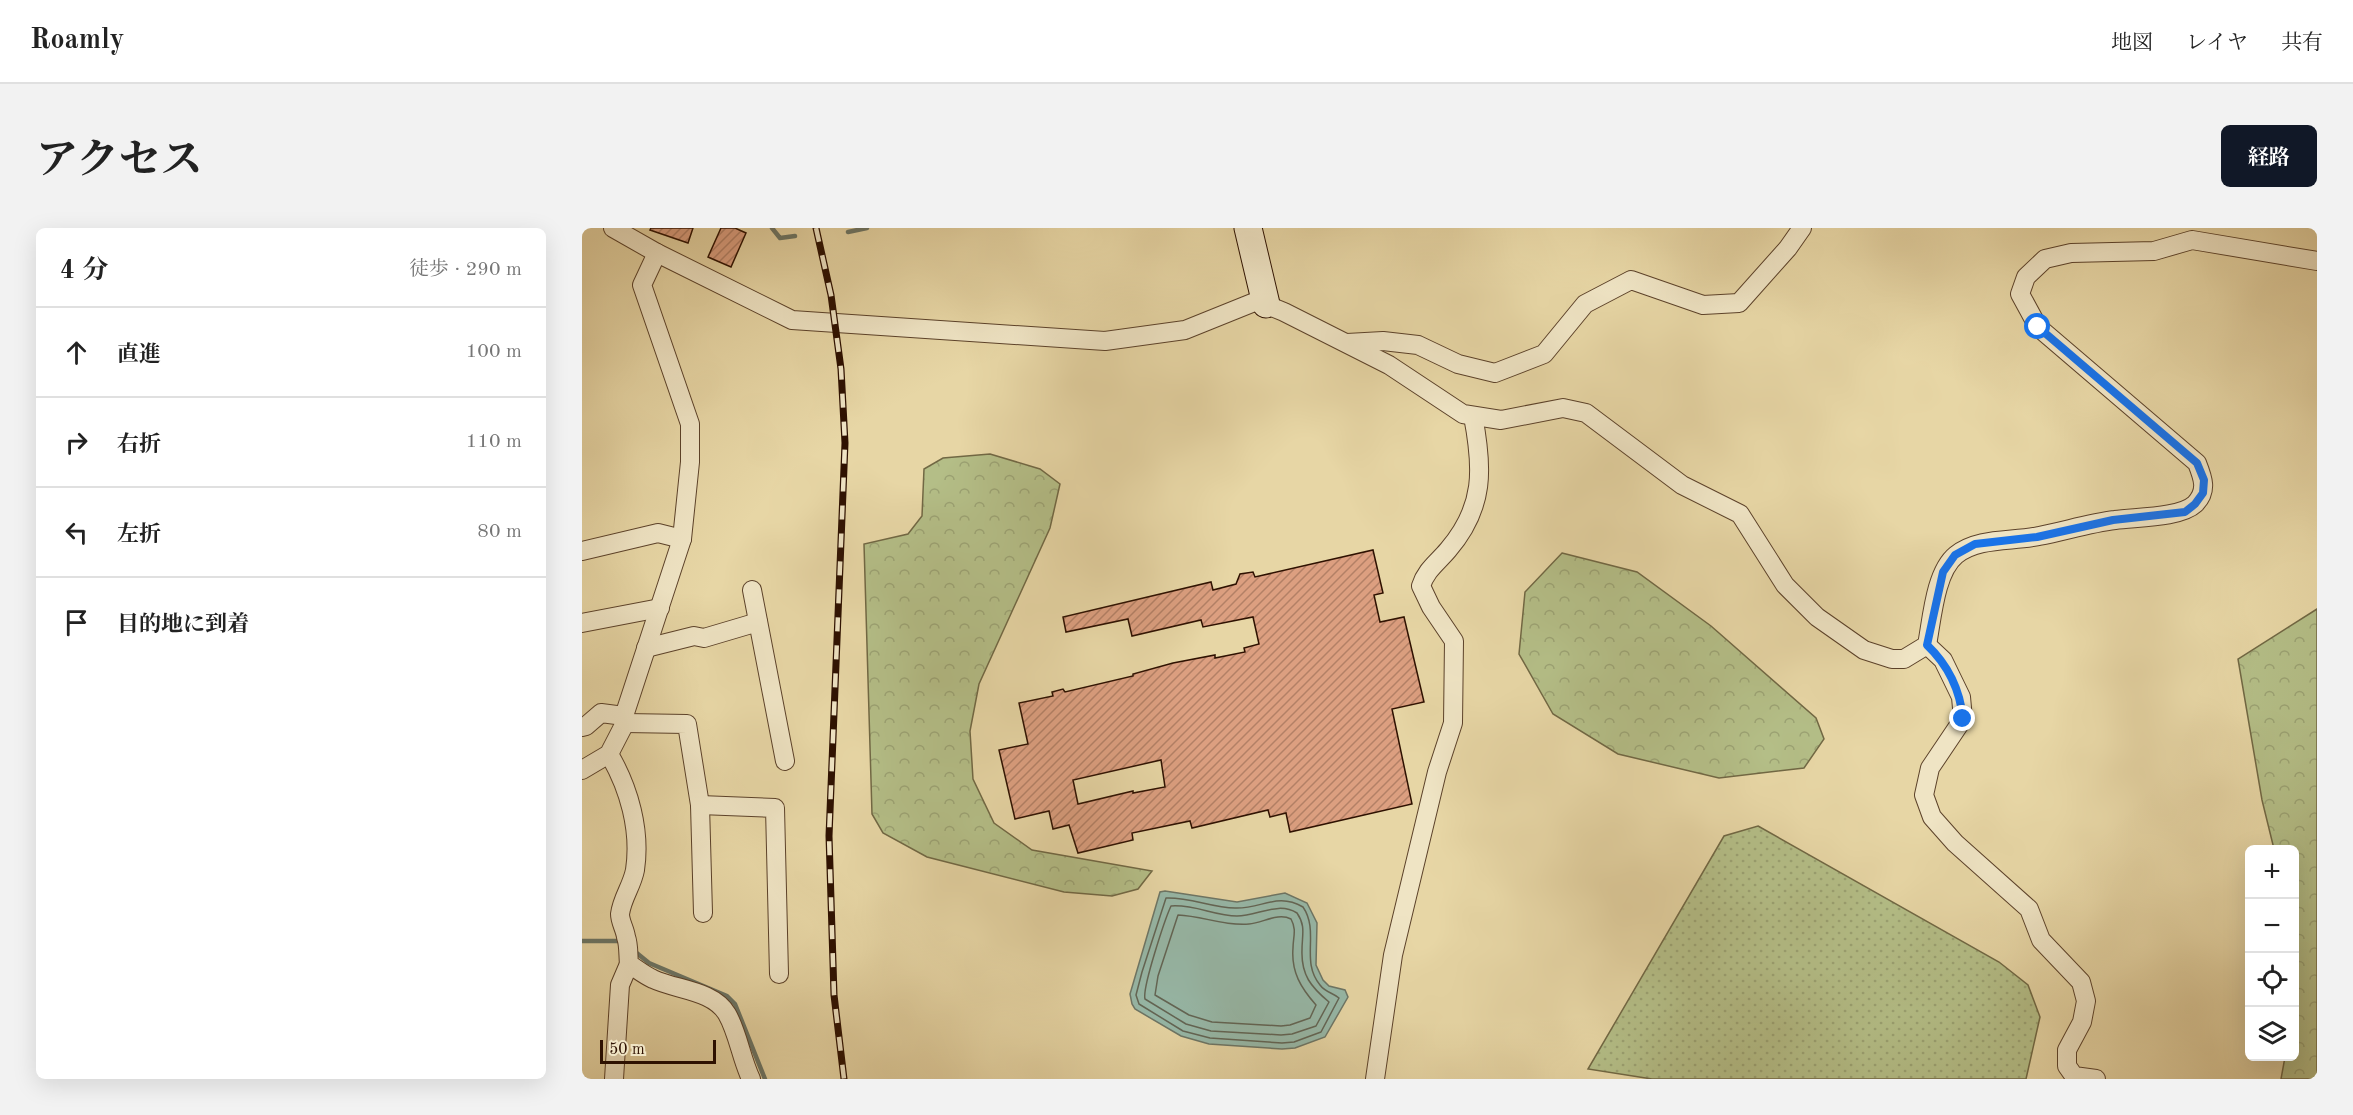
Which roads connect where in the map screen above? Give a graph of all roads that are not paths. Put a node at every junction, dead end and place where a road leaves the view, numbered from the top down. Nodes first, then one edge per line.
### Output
1 (613, 228) edge
2 (1248, 228) edge
3 (1802, 228) edge
4 (657, 253) junction
5 (2317, 261) edge
6 (1266, 304) junction
7 (1346, 343) junction
8 (1473, 416) junction
9 (682, 538) junction
10 (582, 551) edge
11 (752, 590) dead end
12 (660, 608) junction
13 (758, 622) junction
14 (582, 623) edge
15 (1927, 645) junction
16 (646, 648) junction
17 (625, 719) junction
18 (582, 727) edge
19 (609, 754) junction
20 (785, 761) dead end
21 (582, 770) edge
22 (700, 805) junction
23 (703, 913) dead end
24 (629, 961) junction
25 (779, 974) dead end
26 (614, 1079) edge
27 (751, 1079) edge
28 (1375, 1079) edge
29 (2096, 1079) edge

1 - 4 street
2 - 6 street
3 - 7 street
4 - 6 street
4 - 9 street
5 - 15 street
6 - 7 street
7 - 8 street
8 - 15 street
8 - 28 street
9 - 10 street
9 - 12 street
11 - 13 street
12 - 14 street
12 - 16 street
13 - 16 street
13 - 20 street
15 - 29 street
16 - 17 street
17 - 18 street
17 - 19 street
17 - 22 street
19 - 21 street
19 - 24 street
22 - 23 street
22 - 25 street
24 - 26 street
24 - 27 street

